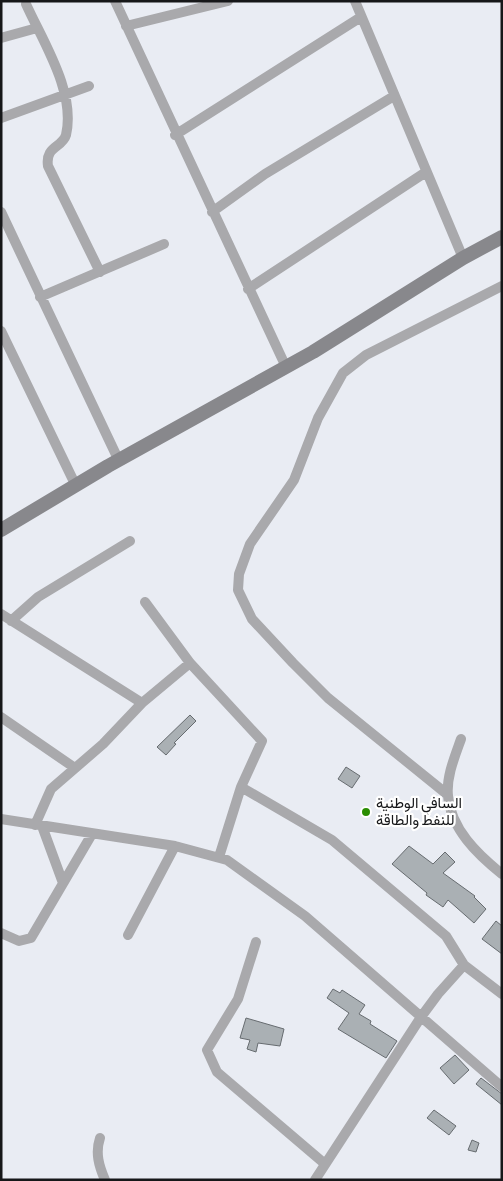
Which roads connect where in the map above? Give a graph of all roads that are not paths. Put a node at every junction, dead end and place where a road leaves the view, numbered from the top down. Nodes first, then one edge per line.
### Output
1 (115, 1) edge
2 (228, 1) edge
3 (355, 1) edge
4 (26, 4) dead end
5 (361, 17) junction
6 (126, 26) junction
7 (37, 28) junction
8 (1, 38) edge
9 (89, 86) dead end
10 (66, 94) junction
11 (394, 96) junction
12 (1, 118) edge
13 (175, 135) junction
14 (426, 172) junction
15 (1, 212) edge
16 (212, 212) junction
17 (502, 237) edge
18 (164, 244) dead end
19 (463, 258) junction
20 (100, 272) junction
21 (502, 286) edge
22 (248, 289) junction
23 (40, 298) junction
24 (1, 331) edge
25 (286, 367) junction
26 (119, 461) junction
27 (76, 486) junction
28 (1, 530) edge
29 (130, 541) dead end
30 (145, 602) dead end
31 (1, 614) edge
32 (11, 621) junction
33 (190, 663) junction
34 (142, 703) junction
35 (1, 717) edge
36 (461, 739) dead end
37 (75, 768) junction
38 (241, 787) junction
39 (448, 795) junction
40 (1, 819) edge
41 (39, 826) junction
42 (92, 834) junction
43 (175, 846) junction
44 (219, 857) junction
45 (502, 874) edge
46 (63, 882) junction
47 (1, 933) edge
48 (128, 935) dead end
49 (256, 942) dead end
50 (464, 964) junction
51 (502, 994) edge
52 (421, 1017) junction
53 (502, 1087) edge
54 (100, 1138) dead end
55 (325, 1164) junction
56 (105, 1180) edge
57 (315, 1180) edge

1 - 6 street
2 - 6 street
3 - 5 street
4 - 7 street
5 - 11 street
5 - 13 street
6 - 13 street
7 - 8 street
7 - 10 street
9 - 10 street
10 - 12 street
10 - 20 street
11 - 14 street
11 - 16 street
13 - 16 street
14 - 19 street
14 - 22 street
15 - 23 street
16 - 22 street
17 - 19 main road
18 - 20 street
19 - 25 main road
20 - 23 street
21 - 39 street
22 - 25 street
23 - 26 street
24 - 27 street
25 - 26 main road
26 - 27 main road
27 - 28 main road
29 - 32 street
30 - 33 street
31 - 32 street
32 - 34 street
33 - 34 street
33 - 38 street
34 - 37 street
35 - 37 street
36 - 39 street
37 - 41 street
38 - 44 street
38 - 50 street
39 - 45 street
40 - 41 street
41 - 42 street
41 - 46 street
42 - 43 street
42 - 46 street
43 - 44 street
43 - 48 street
44 - 52 street
46 - 47 street
49 - 55 street
50 - 51 street
50 - 52 street
52 - 53 street
52 - 55 street
54 - 56 street
55 - 57 street

